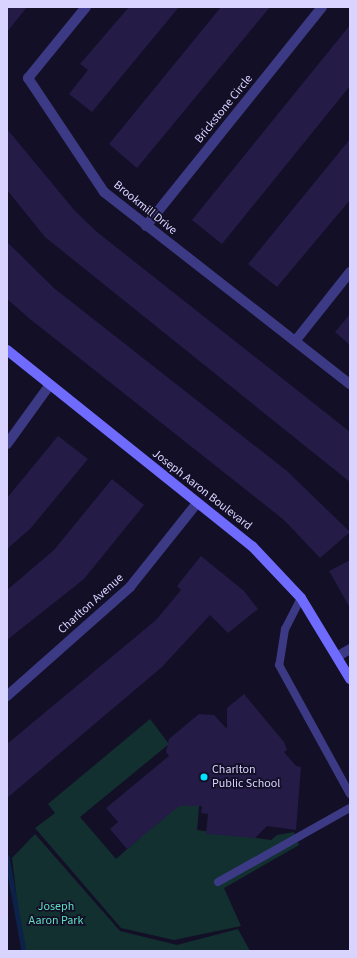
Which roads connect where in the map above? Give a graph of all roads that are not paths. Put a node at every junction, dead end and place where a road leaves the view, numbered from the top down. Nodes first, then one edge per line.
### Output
1 (86, 7) edge
2 (322, 7) edge
3 (146, 226) junction
4 (350, 272) edge
5 (296, 340) junction
6 (7, 350) edge
7 (350, 384) edge
8 (49, 386) junction
9 (7, 444) edge
10 (197, 503) junction
11 (301, 598) junction
12 (350, 649) edge
13 (338, 656) junction
14 (350, 679) edge
15 (7, 696) edge
16 (350, 794) edge
17 (350, 808) edge
18 (218, 882) dead end

1 - 3 street, Brookmill Drive
2 - 3 street, Brickstone Circle
3 - 5 street, Brookmill Drive
4 - 5 street
5 - 7 street, Brookmill Drive
6 - 8 street, Joseph Aaron Boulevard
8 - 9 street
8 - 10 street, Joseph Aaron Boulevard
10 - 11 street, Joseph Aaron Boulevard
10 - 15 street, Charlton Avenue
11 - 13 street, Joseph Aaron Boulevard
11 - 16 lane
12 - 13 street
13 - 14 street, Joseph Aaron Boulevard
17 - 18 lane

